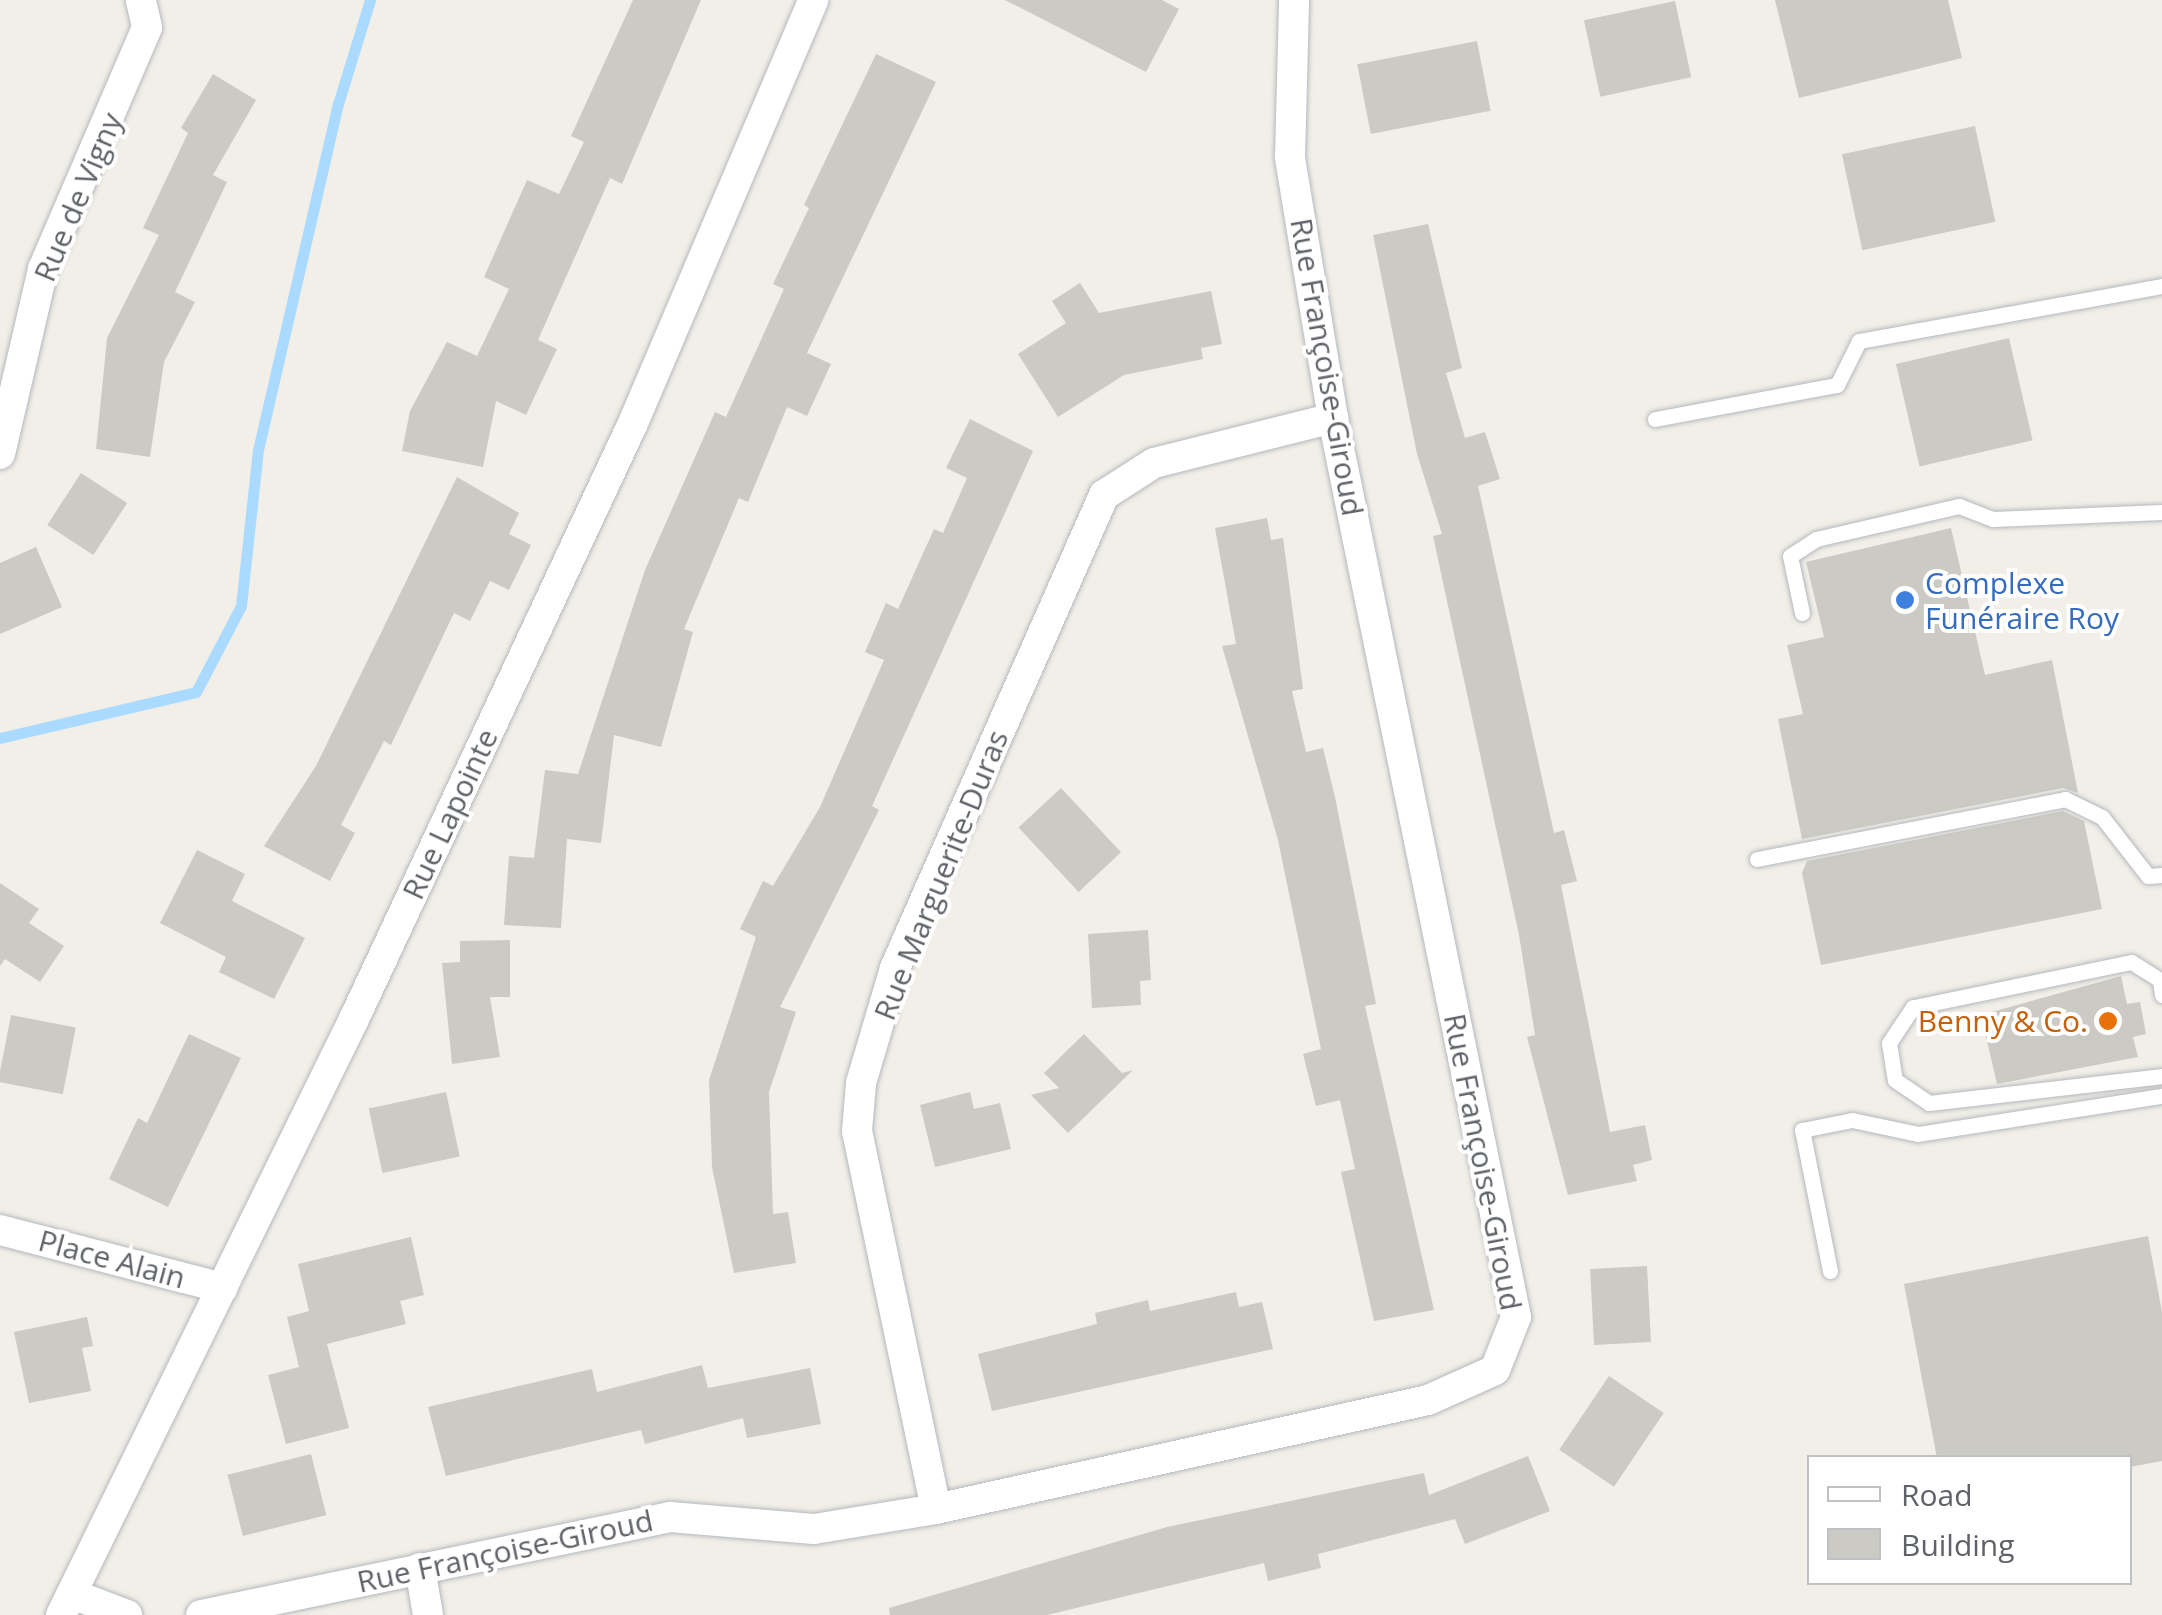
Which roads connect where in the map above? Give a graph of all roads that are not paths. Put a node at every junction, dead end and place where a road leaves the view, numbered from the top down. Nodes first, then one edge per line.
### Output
1 (141, 0) edge
2 (812, 0) edge
3 (1294, 0) edge
4 (2162, 286) edge
5 (1334, 418) junction
6 (1655, 420) dead end
7 (0, 454) edge
8 (2162, 512) edge
9 (1802, 613) dead end
10 (1757, 860) dead end
11 (2162, 875) edge
12 (2162, 994) edge
13 (2162, 1076) edge
14 (2162, 1096) edge
15 (0, 1230) edge
16 (1830, 1271) dead end
17 (223, 1288) junction
18 (936, 1510) junction
19 (420, 1568) junction
20 (66, 1604) edge
21 (127, 1615) edge
22 (201, 1615) edge
23 (428, 1615) edge

1 - 7 street, Rue de Vigny
2 - 17 street, Rue Lapointe
3 - 5 street, Rue Françoise-Giroud
4 - 6 lane
5 - 18 street, Rue Marguerite-Duras
5 - 18 street, Rue Françoise-Giroud
8 - 9 lane
10 - 11 lane
12 - 13 lane
14 - 16 lane
15 - 17 street, Place Alain
17 - 20 street, Rue Lapointe
18 - 19 street, Rue Françoise-Giroud
19 - 22 street, Rue Françoise-Giroud
19 - 23 street
20 - 21 street

